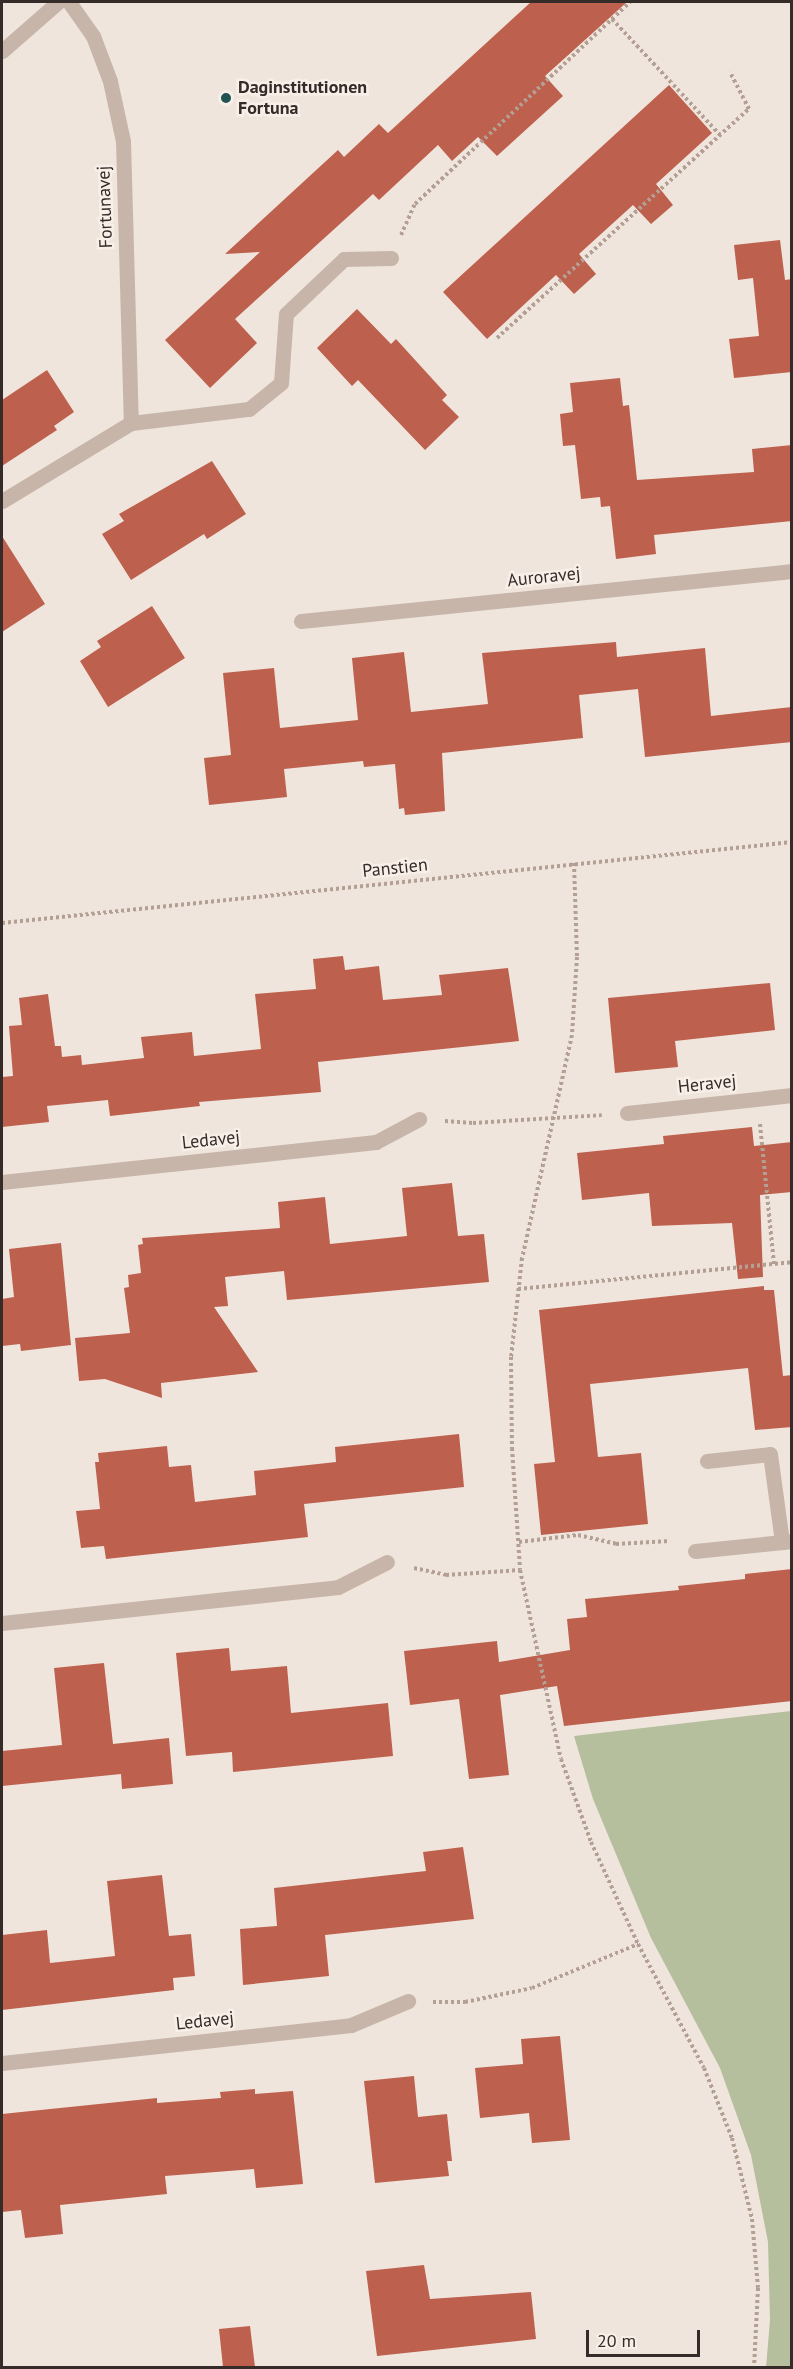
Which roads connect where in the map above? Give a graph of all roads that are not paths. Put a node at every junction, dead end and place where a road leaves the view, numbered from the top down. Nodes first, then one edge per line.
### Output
1 (58, 2) edge
2 (69, 2) edge
3 (2, 51) edge
4 (391, 258) road end
5 (131, 423) junction
6 (2, 501) edge
7 (792, 571) edge
8 (301, 621) dead end
9 (792, 1095) edge
10 (627, 1113) road end
11 (419, 1119) road end
12 (2, 1182) edge
13 (707, 1461) dead end
14 (787, 1541) edge
15 (695, 1551) road end
16 (387, 1562) road end
17 (2, 1623) edge
18 (408, 2001) road end
19 (2, 2063) edge

1 - 3 street
2 - 5 street, Fortunavej
4 - 5 street
5 - 6 street
7 - 8 street, Auroravej
9 - 10 street, Heravej
11 - 12 street, Ledavej
13 - 14 street
14 - 15 street
16 - 17 street
18 - 19 street, Ledavej

